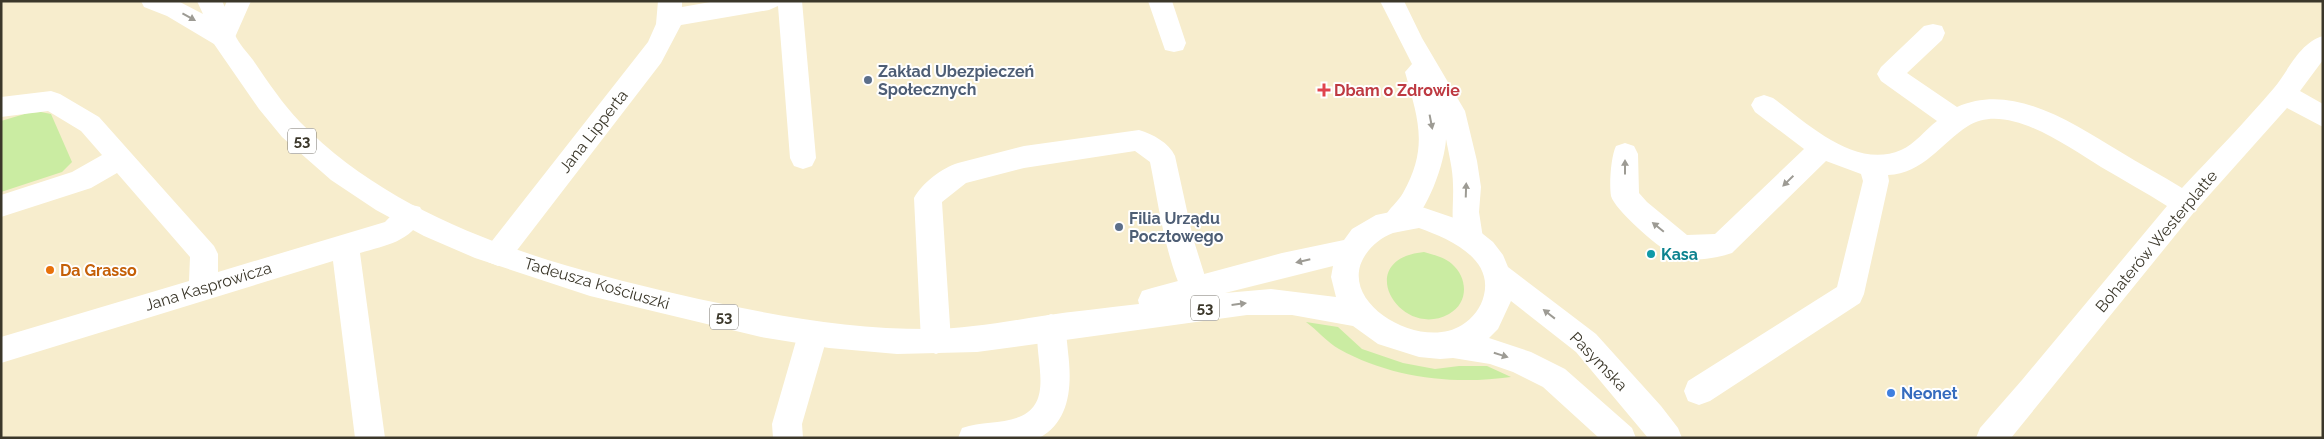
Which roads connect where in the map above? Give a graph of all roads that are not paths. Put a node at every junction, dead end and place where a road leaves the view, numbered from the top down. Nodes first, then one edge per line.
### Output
1 (153, 1) edge
2 (209, 1) edge
3 (239, 1) edge
4 (769, 1) edge
5 (790, 1) edge
6 (1160, 1) edge
7 (1392, 1) edge
8 (671, 9) edge
9 (1933, 33) dead end
10 (223, 37) junction
11 (1410, 41) junction
12 (1174, 43) dead end
13 (2323, 45) edge
14 (2284, 94) junction
15 (1764, 105) dead end
16 (1, 108) edge
17 (2323, 117) edge
18 (1955, 120) junction
19 (1823, 147) junction
20 (1625, 154) dead end
21 (120, 158) junction
22 (803, 158) dead end
23 (1872, 165) junction
24 (2185, 203) junction
25 (1, 206) edge
26 (410, 215) junction
27 (1398, 218) junction
28 (1469, 238) junction
29 (346, 245) junction
30 (1351, 250) junction
31 (498, 254) junction
32 (1498, 275) junction
33 (203, 288) junction
34 (1195, 289) junction
35 (1358, 314) junction
36 (1051, 327) junction
37 (812, 334) junction
38 (936, 341) junction
39 (1454, 345) junction
40 (1, 350) edge
41 (1699, 391) dead end
42 (370, 438) edge
43 (788, 438) edge
44 (974, 438) edge
45 (1621, 438) edge
46 (1666, 438) edge
47 (1990, 438) edge

1 -> 10 main road, Tadeusza Kościuszki / 53
2 - 10 main road, Tadeusza Kościuszki / 53
3 - 10 main road
4 - 8 main road
5 - 22 main road
6 - 12 main road
7 - 11 main road
8 - 31 main road, Jana Lipperta
9 - 18 main road
10 - 26 main road, Tadeusza Kościuszki / 53
11 -> 27 main road
28 -> 11 main road
13 - 14 main road, Bohaterów Westerplatte
14 - 17 main road
14 - 24 main road, Bohaterów Westerplatte
15 - 19 main road
16 - 21 main road
18 - 23 main road
18 - 24 main road
19 -> 20 main road
19 - 23 main road
21 - 25 main road
21 - 33 main road
23 - 41 main road
24 - 47 main road, Bohaterów Westerplatte
26 - 29 main road, Jana Kasprowicza
26 - 31 main road, Tadeusza Kościuszki / 53
27 - 28 main road, 53
27 - 30 main road, 53
28 - 32 main road, 53
29 - 33 main road, Jana Kasprowicza
29 - 42 main road
30 -> 34 main road, Tadeusza Kościuszki / 53
30 - 35 main road, 53
31 - 37 main road, Tadeusza Kościuszki / 53
32 - 39 main road, 53
46 -> 32 main road, Pasymska / 53
33 - 40 main road, Jana Kasprowicza
34 - 36 main road, Tadeusza Kościuszki / 53
34 - 38 main road
36 -> 35 main road, Tadeusza Kościuszki / 53
35 - 39 main road, 53
36 - 38 main road, Tadeusza Kościuszki / 53
36 - 44 main road
37 - 38 main road, Tadeusza Kościuszki / 53
37 - 43 main road
39 -> 45 main road, 53

